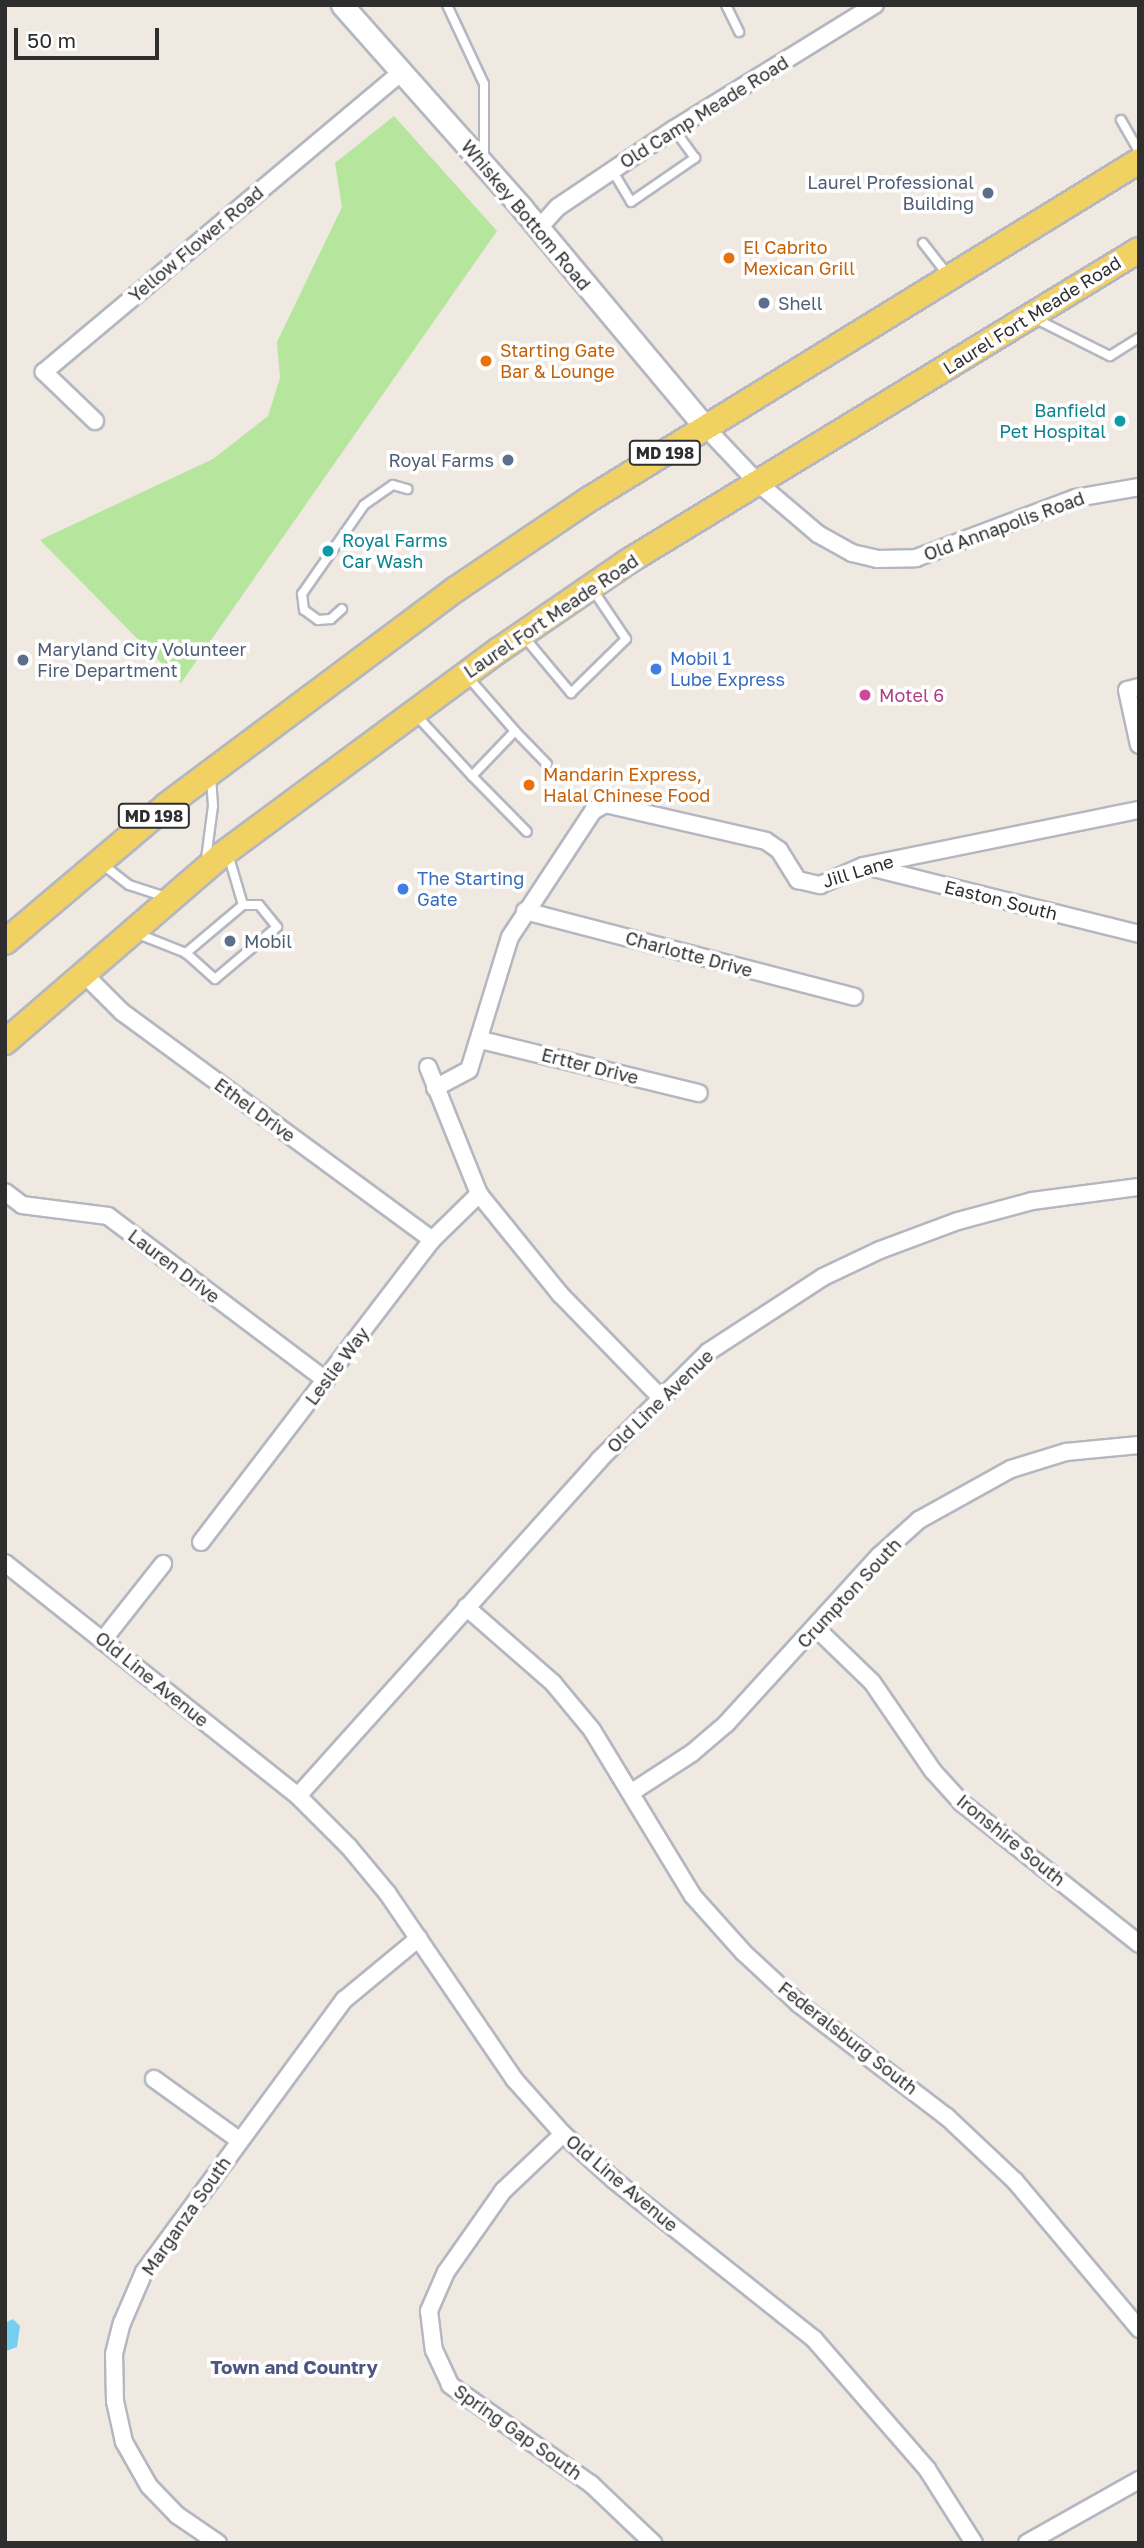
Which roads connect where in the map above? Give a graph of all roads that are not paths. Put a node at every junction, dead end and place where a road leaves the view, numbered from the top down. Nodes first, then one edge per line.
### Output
1 (342, 5) edge
2 (447, 5) edge
3 (726, 5) edge
4 (875, 5) edge
5 (739, 32) dead end
6 (403, 71) junction
7 (1121, 120) dead end
8 (674, 129) junction
9 (1139, 151) edge
10 (1139, 161) edge
11 (484, 164) junction
12 (612, 170) junction
13 (539, 228) junction
14 (923, 243) dead end
15 (1139, 250) edge
16 (950, 277) junction
17 (1030, 316) junction
18 (1139, 338) edge
19 (95, 421) dead end
20 (706, 428) junction
21 (758, 483) junction
22 (1139, 487) edge
23 (407, 489) dead end
24 (591, 587) junction
25 (342, 609) dead end
26 (522, 634) junction
27 (465, 674) junction
28 (1139, 687) edge
29 (413, 711) junction
30 (515, 731) junction
31 (1139, 745) edge
32 (547, 764) dead end
33 (210, 772) junction
34 (472, 776) junction
35 (1139, 810) edge
36 (527, 832) dead end
37 (227, 851) junction
38 (99, 862) junction
39 (863, 866) junction
40 (205, 869) junction
41 (171, 898) junction
42 (243, 905) junction
43 (525, 911) junction
44 (132, 932) junction
45 (1139, 934) edge
46 (5, 942) edge
47 (186, 953) junction
48 (83, 972) junction
49 (854, 997) dead end
50 (481, 1040) junction
51 (5, 1042) edge
52 (428, 1067) dead end
53 (435, 1088) junction
54 (699, 1093) dead end
55 (1139, 1187) edge
56 (5, 1192) edge
57 (479, 1195) junction
58 (432, 1240) junction
59 (326, 1380) junction
60 (660, 1397) junction
61 (1139, 1445) edge
62 (201, 1542) dead end
63 (5, 1563) edge
64 (163, 1564) dead end
65 (466, 1607) junction
66 (816, 1628) junction
67 (103, 1640) junction
68 (632, 1792) junction
69 (298, 1796) junction
70 (419, 1938) junction
71 (1139, 1944) edge
72 (155, 2079) dead end
73 (563, 2134) junction
74 (239, 2140) junction
75 (1139, 2329) edge
76 (1139, 2480) edge
77 (218, 2543) edge
78 (653, 2543) edge
79 (974, 2543) edge
80 (1027, 2543) edge

1 - 6 street, Whiskey Bottom Road
2 - 11 lane
3 - 5 lane
4 - 8 street, Old Camp Meade Road
6 - 11 street, Whiskey Bottom Road
6 - 19 street, Yellow Flower Road
7 - 9 lane
8 - 12 street, Old Camp Meade Road
8 - 12 lane
10 - 16 main road, MD 198
11 - 13 street, Whiskey Bottom Road
12 - 13 street, Old Camp Meade Road
13 - 20 street, Whiskey Bottom Road
14 - 16 lane
15 - 17 main road, Laurel Fort Meade Road
16 - 20 main road, MD 198
17 - 18 lane
17 - 21 main road, Laurel Fort Meade Road
20 - 21 street, Old Annapolis Road
20 - 33 main road, MD 198
21 - 22 street, Old Annapolis Road
21 - 24 main road, Laurel Fort Meade Road
23 - 25 lane
24 - 26 main road, Laurel Fort Meade Road
24 - 26 lane
26 - 27 main road, Laurel Fort Meade Road
27 - 29 main road, Laurel Fort Meade Road
27 - 30 lane
28 - 31 street
29 - 34 lane
29 - 37 main road, Laurel Fort Meade Road
30 - 32 lane
30 - 34 lane
33 - 38 main road, MD 198
33 - 40 lane
34 - 36 lane
35 - 39 street, Jill Lane
37 - 40 main road, Laurel Fort Meade Road
37 - 42 lane
38 - 41 lane
38 - 46 main road, MD 198
39 - 43 street, Jill Lane
39 - 45 street, Easton South
40 - 41 main road, Laurel Fort Meade Road
41 - 44 main road, Laurel Fort Meade Road
42 - 47 lane
42 - 47 lane
43 - 49 street, Charlotte Drive
43 - 50 street, Jill Lane
44 - 47 lane
44 - 48 main road, Laurel Fort Meade Road
48 - 51 main road, Laurel Fort Meade Road
48 - 58 street, Ethel Drive
50 - 53 street, Jill Lane
50 - 54 street, Ertter Drive
52 - 53 street
53 - 57 street
55 - 60 street, Old Line Avenue
56 - 59 street, Lauren Drive
57 - 58 street, Leslie Way
57 - 60 street
58 - 59 street, Leslie Way
59 - 62 street, Leslie Way
60 - 65 street, Old Line Avenue
61 - 66 street, Crumpton South
63 - 67 street, Old Line Avenue
64 - 67 street
65 - 68 street, Federalsburg South
65 - 69 street, Old Line Avenue
66 - 68 street, Crumpton South
66 - 71 street, Ironshire South
67 - 69 street, Old Line Avenue
68 - 75 street, Federalsburg South
69 - 70 street, Old Line Avenue
70 - 73 street, Old Line Avenue
70 - 74 street, Marganza South
72 - 74 street, Marganza South
73 - 78 street, Spring Gap South
73 - 79 street, Old Line Avenue
74 - 77 street, Marganza South
76 - 80 street

